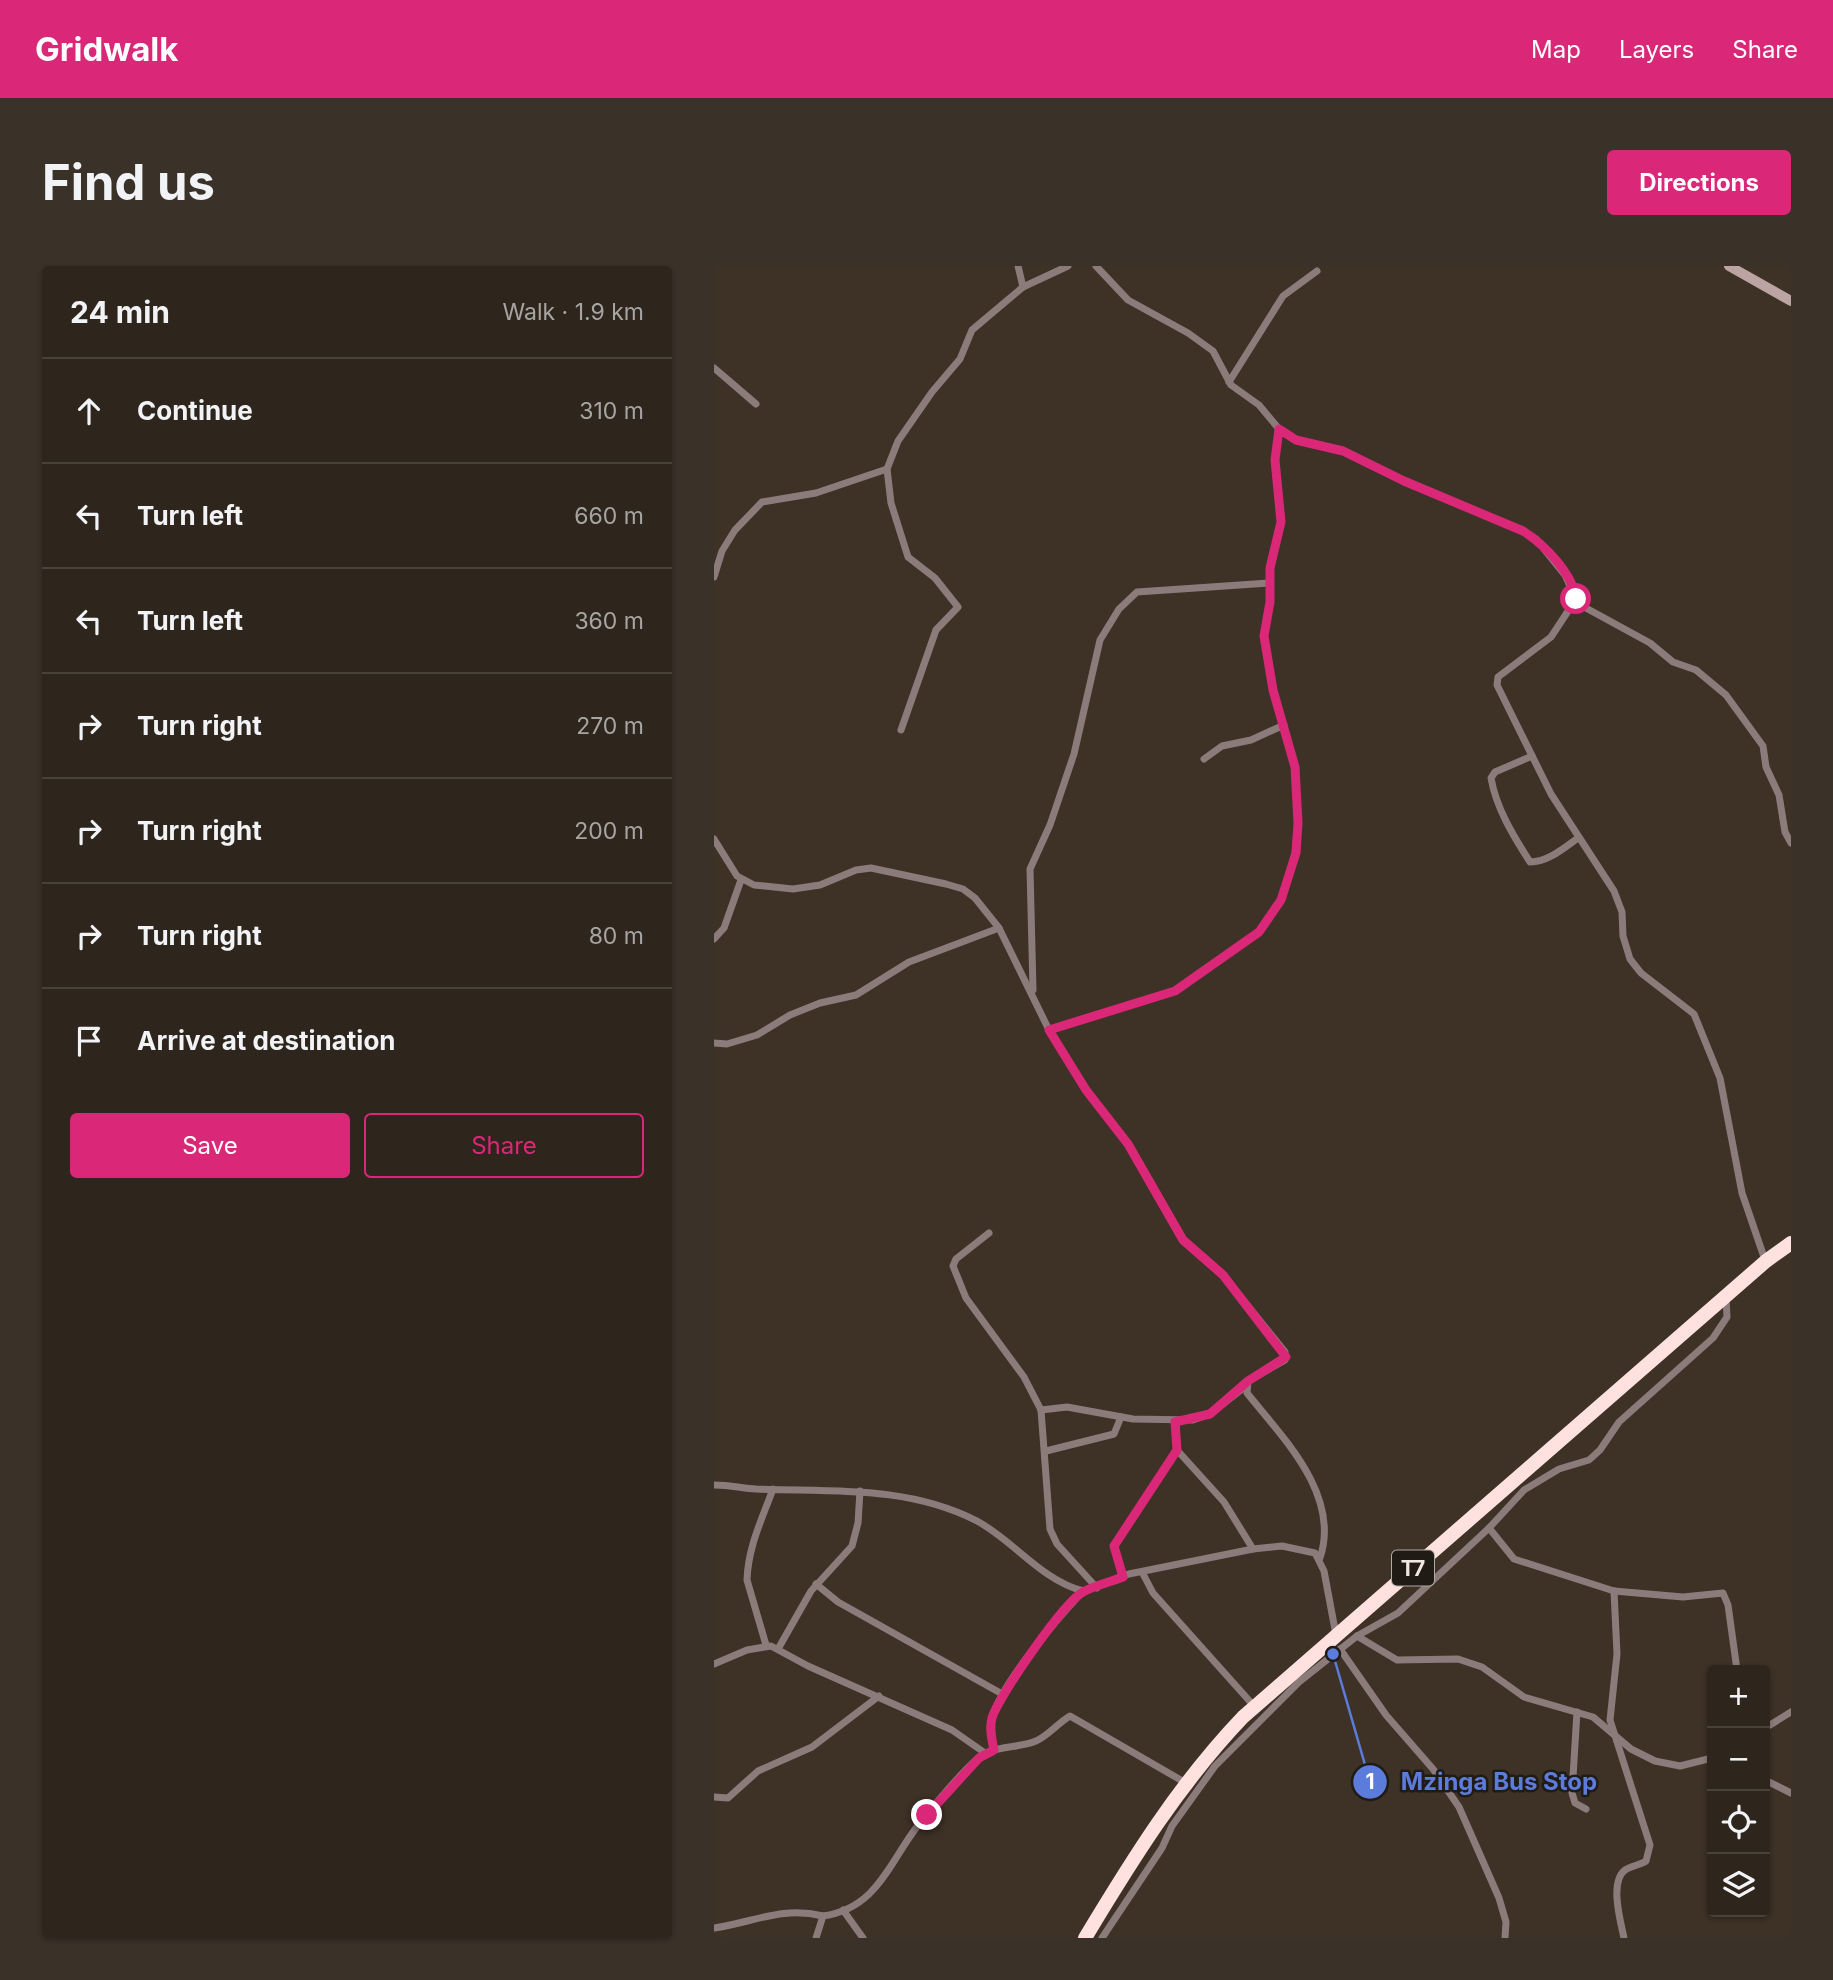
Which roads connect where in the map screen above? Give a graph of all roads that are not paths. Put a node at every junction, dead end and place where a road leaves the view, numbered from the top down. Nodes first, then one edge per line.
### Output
1 (1018, 266) edge
2 (1068, 266) edge
3 (1096, 266) edge
4 (1729, 266) edge
5 (1317, 271) dead end
6 (1023, 287) junction
7 (1791, 301) edge
8 (714, 368) edge
9 (1229, 382) junction
10 (755, 404) dead end
11 (1279, 429) junction
12 (887, 469) junction
13 (714, 577) edge
14 (1269, 583) junction
15 (1575, 602) junction
16 (1284, 725) junction
17 (901, 730) dead end
18 (1532, 756) junction
19 (1204, 759) dead end
20 (1578, 838) junction
21 (714, 839) edge
22 (1791, 843) edge
23 (741, 880) junction
24 (999, 928) junction
25 (714, 939) edge
26 (1033, 994) junction
27 (1049, 1030) junction
28 (714, 1042) edge
29 (989, 1233) dead end
30 (1791, 1243) edge
31 (1766, 1261) junction
32 (1726, 1298) junction
33 (1246, 1386) junction
34 (1041, 1410) junction
35 (1121, 1416) junction
36 (1175, 1422) junction
37 (1177, 1450) junction
38 (1046, 1451) junction
39 (714, 1485) edge
40 (773, 1489) junction
41 (860, 1491) junction
42 (1489, 1528) junction
43 (1252, 1549) junction
44 (1320, 1558) junction
45 (1142, 1572) junction
46 (1123, 1577) junction
47 (816, 1584) junction
48 (1097, 1588) junction
49 (1083, 1591) junction
50 (1614, 1591) junction
51 (1357, 1636) junction
52 (1338, 1643) junction
53 (766, 1645) junction
54 (778, 1649) junction
55 (714, 1664) edge
56 (1736, 1665) edge
57 (1004, 1695) junction
58 (879, 1696) junction
59 (1254, 1706) junction
60 (1577, 1712) junction
61 (1791, 1713) edge
62 (1770, 1725) edge
63 (1618, 1739) junction
64 (994, 1750) junction
65 (985, 1754) junction
66 (1707, 1759) edge
67 (1770, 1782) edge
68 (1186, 1783) junction
69 (1791, 1793) edge
70 (714, 1797) edge
71 (1586, 1809) dead end
72 (843, 1910) junction
73 (823, 1916) junction
74 (714, 1928) edge
75 (816, 1938) edge
76 (863, 1938) edge
77 (1085, 1938) edge
78 (1102, 1938) edge
79 (1505, 1938) edge
80 (1624, 1938) edge

1 - 6 street
2 - 6 street
3 - 9 street
4 - 7 main road
5 - 9 street
6 - 12 street
8 - 10 street
9 - 11 street
11 - 14 street
11 - 15 street
12 - 13 street
12 - 17 street
14 - 16 street
14 - 26 street
15 - 18 street
15 - 22 street
16 - 19 street
16 - 27 street
18 - 20 street
18 - 20 street
20 - 31 street
21 - 23 street
23 - 24 street
23 - 25 street
24 - 26 street
24 - 28 street
26 - 27 street
27 - 33 street
29 - 34 street
30 - 31 highway, T7
31 - 32 highway, T7
32 - 42 street
32 - 52 highway, T7
33 - 36 street
33 - 44 street
34 - 35 street
34 - 38 street
35 - 36 street
35 - 38 street
36 - 37 street
37 - 43 street
37 - 46 street
38 - 48 street
39 - 40 street
40 - 41 street
40 - 53 street
41 - 47 street
41 - 49 street
42 - 50 street
42 - 51 street
43 - 44 street
43 - 45 street
44 - 52 street
45 - 46 street
45 - 59 street
46 - 48 street
47 - 54 street
47 - 57 street
48 - 49 street
49 - 57 street
50 - 56 street
50 - 63 street
51 - 52 street
51 - 60 street
52 - 59 highway, T7
52 - 78 street
52 - 79 street
53 - 54 street
53 - 55 street
54 - 58 street
57 - 64 street
58 - 65 street
58 - 70 street
59 - 68 highway, T7
60 - 63 street
60 - 71 street
61 - 62 street
63 - 66 street
63 - 80 street
64 - 65 street
64 - 68 street
65 - 72 street
67 - 69 street
68 - 77 highway, T7
72 - 73 street
72 - 76 street
73 - 74 street
73 - 75 street

